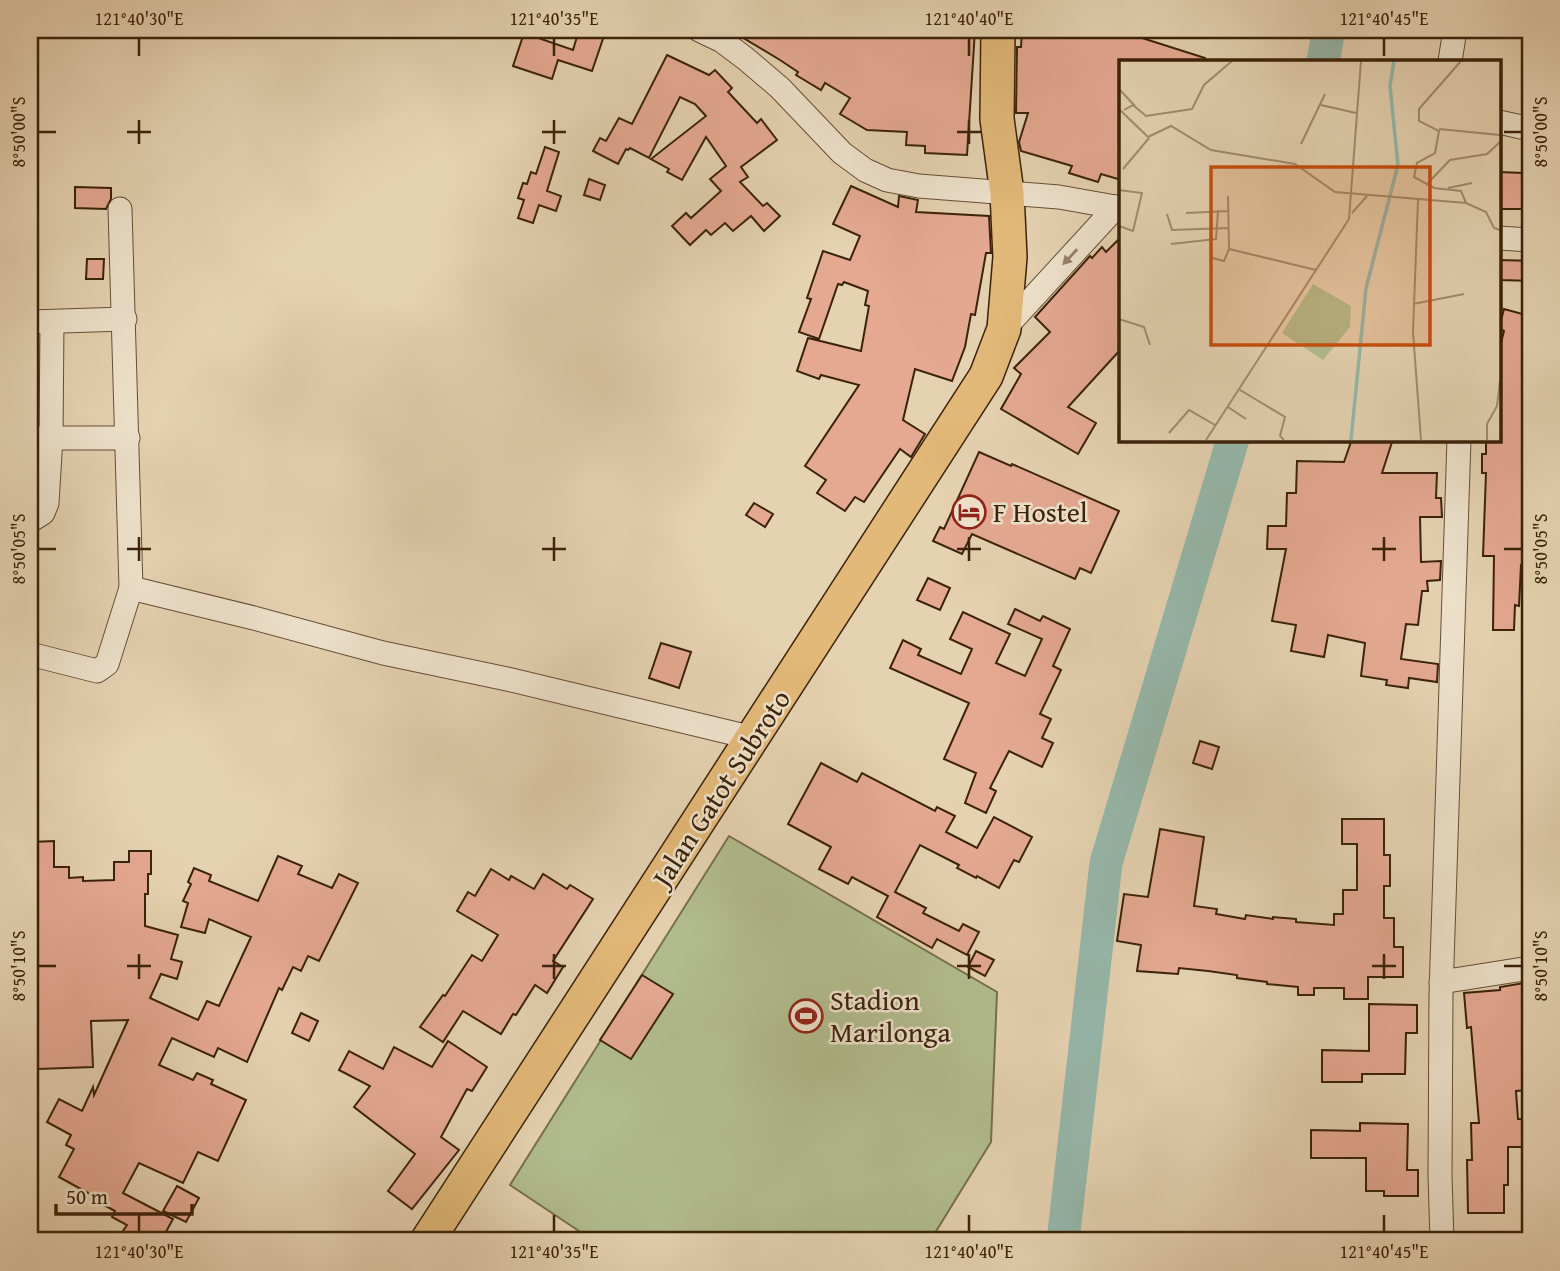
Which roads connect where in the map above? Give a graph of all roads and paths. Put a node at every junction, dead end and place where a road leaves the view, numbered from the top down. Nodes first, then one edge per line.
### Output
1 (699, 30) edge
2 (998, 30) edge
3 (1455, 30) edge
4 (1450, 60) edge
5 (1500, 122) edge
6 (1530, 128) edge
7 (1007, 193) junction
8 (1118, 208) edge
9 (120, 209) dead end
10 (1500, 238) edge
11 (1530, 240) edge
12 (125, 319) junction
13 (41, 322) edge
14 (1004, 329) junction
15 (40, 438) edge
16 (128, 439) junction
17 (1459, 441) edge
18 (30, 521) edge
19 (131, 588) junction
20 (30, 654) edge
21 (753, 738) junction
22 (1530, 968) edge
23 (1441, 982) junction
24 (427, 1241) edge
25 (1442, 1241) edge

1 - 7 street
2 - 7 highway, Jalan Gatot Subroto
3 - 4 street
5 - 6 street
7 - 8 street
7 - 14 highway, Jalan Gatot Subroto
8 -> 14 street
9 - 12 street
10 - 11 street
12 - 13 street
12 - 16 street
13 - 15 street
14 - 21 highway, Jalan Gatot Subroto
15 - 16 street
15 - 18 street
16 - 19 street
17 - 23 street
19 - 20 street
19 - 21 street
21 - 24 highway, Jalan Gatot Subroto
22 - 23 street
23 - 25 street

